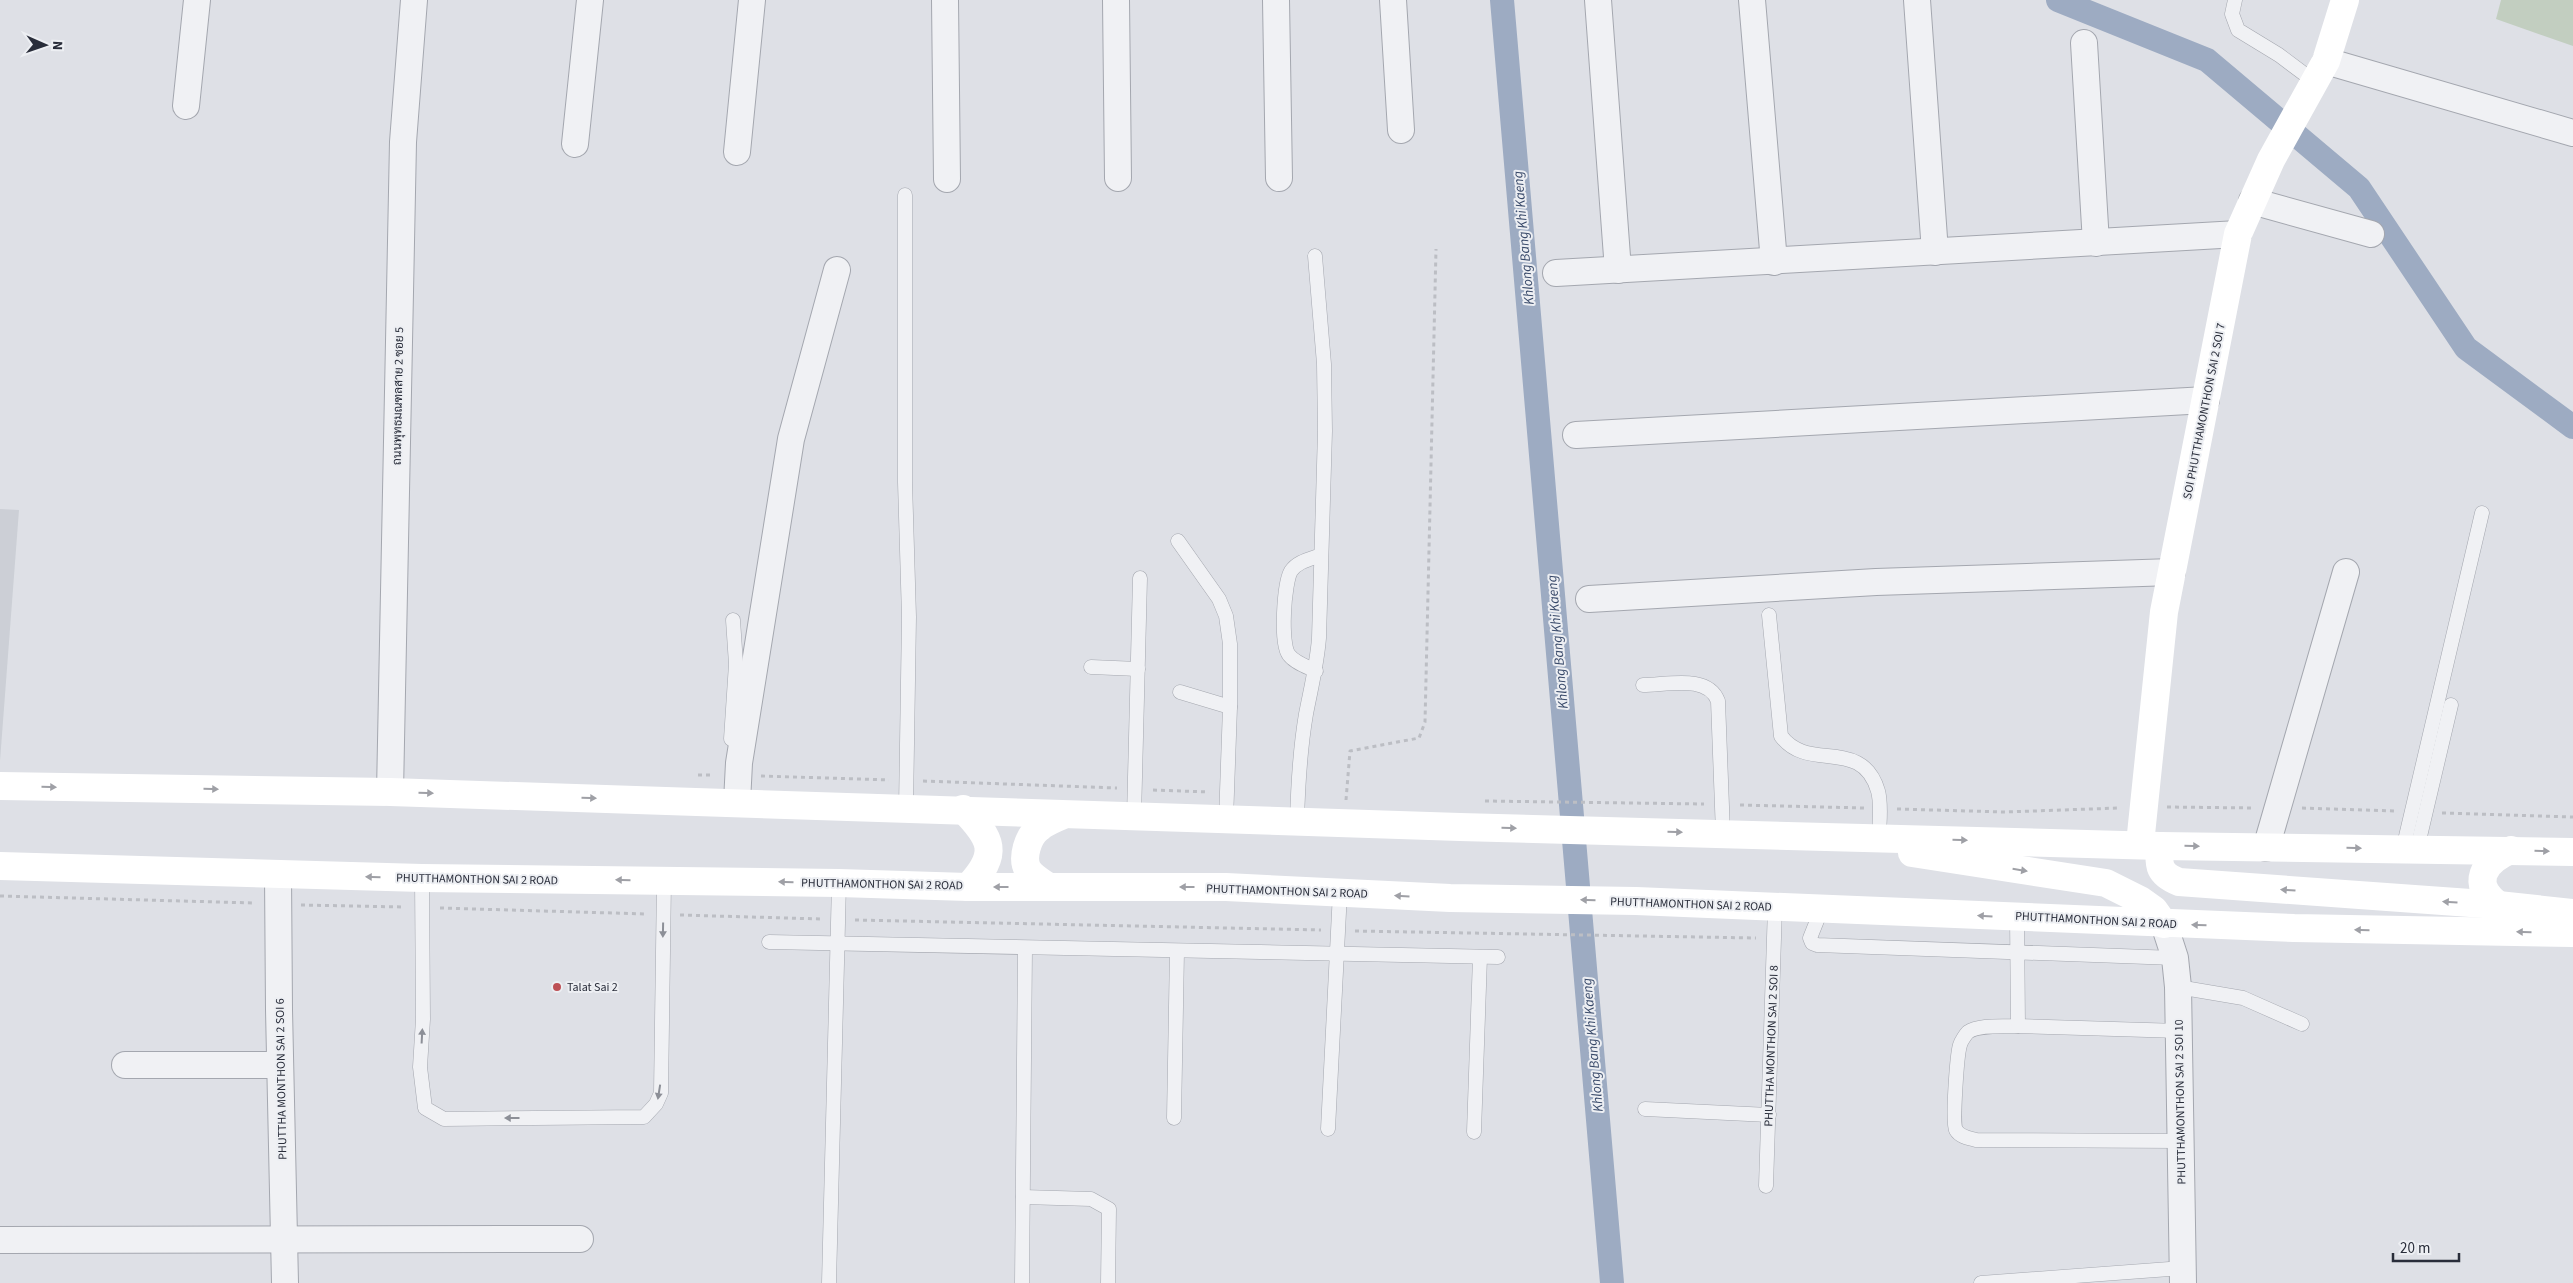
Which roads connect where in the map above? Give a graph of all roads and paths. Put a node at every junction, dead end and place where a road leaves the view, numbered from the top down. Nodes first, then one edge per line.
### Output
1 (198, 0) edge
2 (414, 0) edge
3 (590, 0) edge
4 (752, 0) edge
5 (945, 0) edge
6 (1116, 0) edge
7 (1276, 0) edge
8 (1393, 0) edge
9 (1598, 0) edge
10 (1752, 0) edge
11 (1917, 0) edge
12 (2235, 0) edge
13 (2344, 0) edge
14 (2084, 43) dead end
15 (2320, 72) junction
16 (186, 106) dead end
17 (1401, 130) dead end
18 (2573, 134) edge
19 (575, 144) dead end
20 (737, 152) dead end
21 (1118, 178) dead end
22 (1278, 178) dead end
23 (947, 179) dead end
24 (905, 196) dead end
25 (2252, 201) junction
26 (2238, 234) junction
27 (2370, 234) dead end
28 (2096, 242) junction
29 (1436, 249) dead end
30 (1935, 252) junction
31 (1315, 256) dead end
32 (1774, 262) junction
33 (838, 270) dead end
34 (1618, 270) junction
35 (1556, 274) dead end
36 (2206, 400) junction
37 (1576, 435) dead end
38 (2482, 513) dead end
39 (1178, 541) dead end
40 (1322, 555) junction
41 (2172, 572) junction
42 (2346, 572) dead end
43 (1140, 578) dead end
44 (1589, 599) dead end
45 (1769, 615) dead end
46 (733, 620) dead end
47 (1091, 667) dead end
48 (1138, 669) junction
49 (1316, 671) junction
50 (1643, 685) dead end
51 (1180, 692) dead end
52 (2450, 705) dead end
53 (1230, 708) junction
54 (0, 786) edge
55 (390, 792) junction
56 (1478, 800) dead end
57 (732, 802) junction
58 (1656, 803) dead end
59 (2160, 807) dead end
60 (906, 808) junction
61 (2277, 808) junction
62 (963, 809) junction
63 (2410, 812) junction
64 (2426, 812) junction
65 (1063, 815) junction
66 (1134, 817) junction
67 (2573, 817) edge
68 (1226, 820) junction
69 (1297, 821) junction
70 (1344, 824) junction
71 (1723, 833) junction
72 (1799, 836) junction
73 (1879, 838) junction
74 (2150, 845) junction
75 (2266, 848) junction
76 (2410, 849) junction
77 (2511, 850) junction
78 (2573, 852) edge
79 (0, 866) edge
80 (278, 875) junction
81 (422, 878) junction
82 (664, 881) junction
83 (839, 883) junction
84 (968, 886) junction
85 (1049, 887) junction
86 (1340, 892) junction
87 (0, 896) edge
88 (278, 904) junction
89 (2498, 905) junction
90 (1775, 907) junction
91 (422, 908) junction
92 (1822, 908) junction
93 (2573, 913) edge
94 (663, 914) junction
95 (2018, 917) junction
96 (837, 919) junction
97 (2164, 924) junction
98 (1339, 930) junction
99 (2573, 933) edge
100 (1656, 936) dead end
101 (768, 942) dead end
102 (838, 946) junction
103 (1026, 948) junction
104 (1177, 951) junction
105 (2017, 953) junction
106 (1336, 955) junction
107 (1498, 957) dead end
108 (1480, 958) junction
109 (2175, 958) junction
110 (2178, 987) junction
111 (2302, 1024) dead end
112 (2018, 1026) junction
113 (2180, 1031) junction
114 (126, 1065) dead end
115 (280, 1065) junction
116 (1645, 1109) dead end
117 (1769, 1115) junction
118 (1174, 1118) dead end
119 (1328, 1129) dead end
120 (1474, 1132) dead end
121 (2180, 1141) junction
122 (1766, 1186) dead end
123 (1023, 1197) junction
124 (284, 1239) junction
125 (580, 1239) dead end
126 (0, 1240) edge
127 (2183, 1276) edge
128 (285, 1283) edge
129 (829, 1283) edge
130 (1022, 1283) edge
131 (1108, 1283) edge
132 (1981, 1283) edge

1 - 16 street
2 - 55 street, ถนนพุทธมณฑลสาย 2 ซอย 5
3 - 19 street
4 - 20 street
5 - 23 street
6 - 21 street
7 - 22 street
8 - 17 street
9 - 34 street
10 - 32 street
11 - 30 street
12 - 15 lane
13 - 15 main road, SOI PHUTTHAMONTHON SAI 2 SOI 7
14 - 28 street
15 - 18 street
15 - 25 main road, SOI PHUTTHAMONTHON SAI 2 SOI 7
24 - 60 lane
25 - 26 main road, SOI PHUTTHAMONTHON SAI 2 SOI 7
25 - 27 street
26 - 28 street
26 - 36 main road, SOI PHUTTHAMONTHON SAI 2 SOI 7
28 - 30 street
29 - 70 path
30 - 32 street
31 - 40 lane
32 - 34 street
33 - 57 street
34 - 35 street
36 - 37 street
36 - 41 main road, SOI PHUTTHAMONTHON SAI 2 SOI 7
38 - 63 lane
39 - 53 lane
40 - 49 lane
40 - 49 lane
41 - 44 street
41 - 74 main road, SOI PHUTTHAMONTHON SAI 2 SOI 7
42 - 61 street
43 - 48 lane
45 - 73 lane
46 - 57 lane
47 - 48 lane
48 - 66 lane
49 - 69 lane
50 - 71 lane
51 - 53 lane
52 - 64 lane
53 - 68 lane
54 -> 55 main road
55 -> 57 main road
56 - 58 path
57 - 60 main road
59 - 61 path
60 - 62 main road
61 - 63 path
61 - 75 street
62 - 65 main road
62 - 84 main road
63 - 76 lane
64 - 67 path
64 - 76 lane
65 - 66 main road
65 - 85 main road
66 - 68 main road
68 - 69 main road
69 - 70 main road
70 -> 71 main road
71 - 72 main road
72 - 73 main road
72 -> 97 main road
73 -> 74 main road
74 -> 75 main road
89 -> 74 main road, SOI PHUTTHAMONTHON SAI 2 SOI 7
75 -> 76 main road
76 - 77 main road
77 -> 78 main road
77 - 89 main road
79 - 80 main road, PHUTTHAMONTHON SAI 2 ROAD
81 -> 80 main road, PHUTTHAMONTHON SAI 2 ROAD
80 - 88 street, PHUTTHA MONTHON SAI 2 SOI 6
82 -> 81 main road, PHUTTHAMONTHON SAI 2 ROAD
81 - 91 lane
83 -> 82 main road, PHUTTHAMONTHON SAI 2 ROAD
82 - 94 lane
83 - 84 main road, PHUTTHAMONTHON SAI 2 ROAD
83 - 96 lane
85 -> 84 main road, PHUTTHAMONTHON SAI 2 ROAD
86 -> 85 main road, PHUTTHAMONTHON SAI 2 ROAD
90 -> 86 main road, PHUTTHAMONTHON SAI 2 ROAD
86 - 98 lane
87 - 88 path
88 - 91 path
88 - 115 street, PHUTTHA MONTHON SAI 2 SOI 6
89 - 93 main road
90 - 92 main road, PHUTTHAMONTHON SAI 2 ROAD
90 - 117 lane, PHUTTHA MONTHON SAI 2 SOI 8
91 - 94 path
94 -> 91 lane
95 -> 92 main road, PHUTTHAMONTHON SAI 2 ROAD
92 - 105 lane
94 - 96 path
95 - 97 main road, PHUTTHAMONTHON SAI 2 ROAD
95 - 105 lane
96 - 98 path
96 - 102 lane
99 -> 97 main road, PHUTTHAMONTHON SAI 2 ROAD
97 - 109 street, PHUTTHAMONTHON SAI 2 SOI 10
98 - 100 path
98 - 106 lane
101 - 102 lane
102 - 103 lane
102 - 129 lane
103 - 104 lane
103 - 123 lane
104 - 106 lane
104 - 118 lane
105 - 109 lane
105 - 112 lane
106 - 108 lane
106 - 119 lane
107 - 108 lane
108 - 120 lane
109 - 110 street, PHUTTHAMONTHON SAI 2 SOI 10
110 - 111 lane
110 - 113 street, PHUTTHAMONTHON SAI 2 SOI 10
112 - 113 lane
112 - 121 lane
113 - 121 street, PHUTTHAMONTHON SAI 2 SOI 10
114 - 115 street
115 - 124 street, PHUTTHA MONTHON SAI 2 SOI 6
116 - 117 lane
117 - 122 lane, PHUTTHA MONTHON SAI 2 SOI 8
121 - 127 street, PHUTTHAMONTHON SAI 2 SOI 10
123 - 130 lane
123 - 131 lane
124 - 125 street
124 - 126 street
124 - 128 street, PHUTTHA MONTHON SAI 2 SOI 6
127 - 132 lane

